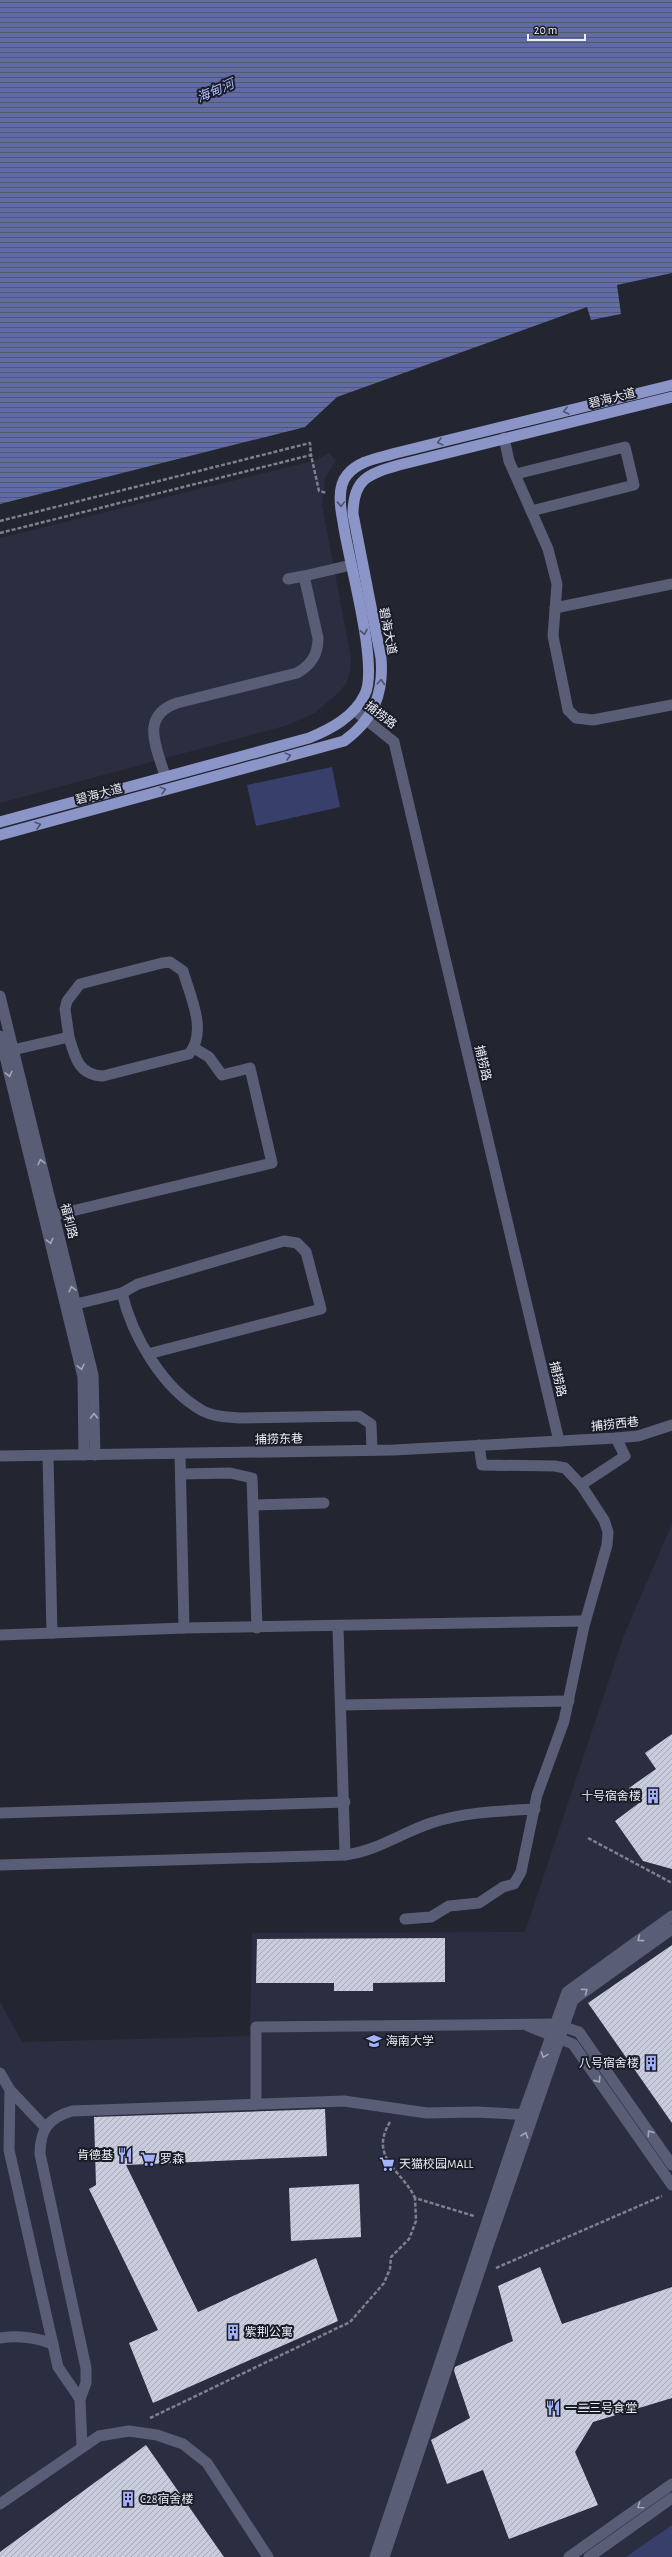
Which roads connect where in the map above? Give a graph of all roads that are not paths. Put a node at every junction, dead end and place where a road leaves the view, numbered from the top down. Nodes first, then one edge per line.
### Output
1 (672, 385) edge
2 (672, 397) edge
3 (504, 438) junction
4 (516, 474) junction
5 (532, 511) junction
6 (351, 565) junction
7 (304, 576) junction
8 (288, 579) dead end
9 (672, 584) edge
10 (555, 608) junction
11 (672, 705) edge
12 (354, 710) junction
13 (367, 720) junction
14 (165, 776) junction
15 (0, 822) edge
16 (0, 835) edge
17 (0, 996) edge
18 (0, 1036) edge
19 (69, 1037) junction
20 (194, 1048) junction
21 (9, 1051) junction
22 (49, 1217) junction
23 (122, 1293) junction
24 (71, 1305) junction
25 (148, 1354) junction
26 (672, 1425) edge
27 (616, 1438) junction
28 (559, 1441) junction
29 (479, 1446) junction
30 (372, 1450) junction
31 (180, 1454) junction
32 (89, 1455) junction
33 (0, 1456) edge
34 (48, 1456) junction
35 (181, 1474) junction
36 (582, 1485) junction
37 (324, 1503) dead end
38 (254, 1505) junction
39 (585, 1621) junction
40 (184, 1628) junction
41 (257, 1628) junction
42 (338, 1628) junction
43 (52, 1633) junction
44 (0, 1635) edge
45 (569, 1701) junction
46 (342, 1705) junction
47 (345, 1802) junction
48 (534, 1809) junction
49 (0, 1813) edge
50 (345, 1855) junction
51 (0, 1865) edge
52 (672, 1916) edge
53 (405, 1919) dead end
54 (672, 1929) edge
55 (525, 2025) junction
56 (559, 2025) junction
57 (555, 2038) junction
58 (0, 2073) edge
59 (10, 2090) junction
60 (256, 2104) junction
61 (528, 2115) junction
62 (44, 2126) junction
63 (669, 2164) edge
64 (669, 2189) edge
65 (473, 2278) junction
66 (0, 2338) edge
67 (53, 2344) junction
68 (80, 2398) junction
69 (82, 2447) junction
70 (672, 2484) edge
71 (672, 2498) edge
72 (0, 2504) edge
73 (268, 2557) edge
74 (375, 2557) edge
75 (384, 2557) edge
76 (569, 2557) edge
77 (589, 2557) edge

1 -> 6 main road, 碧海大道
2 - 3 main road, 碧海大道
3 - 4 street
13 -> 3 main road, 碧海大道
4 - 5 street
4 - 5 street
5 - 10 street
6 - 7 street
6 -> 12 main road, 碧海大道
7 - 8 street
7 - 14 street
9 - 10 street
10 - 11 street
12 - 13 street, 捕捞路
12 - 14 main road, 碧海大道
16 -> 13 main road, 碧海大道
13 - 28 street, 捕捞路
14 - 15 main road, 碧海大道
17 - 21 street, 福利路
18 - 21 street, 福利路
19 - 20 street
19 - 20 street
19 - 21 street
20 - 22 street
21 - 22 street, 福利路
22 - 24 street, 福利路
23 - 24 street
23 - 25 street
23 - 25 street
24 - 32 street, 福利路
25 - 30 street
26 - 27 street, 捕捞西巷
27 - 28 street, 捕捞西巷
27 - 36 street
28 - 29 street, 捕捞东巷
29 - 30 street, 捕捞东巷
29 - 36 street
30 - 31 street, 捕捞东巷
31 - 32 street, 捕捞东巷
31 - 35 street
32 - 34 street, 捕捞东巷
33 - 34 street, 捕捞东巷
34 - 43 street
35 - 38 street
35 - 40 street
36 - 39 street
37 - 38 street
38 - 41 street
39 - 42 street
39 - 45 street
40 - 41 street
40 - 43 street
41 - 42 street
42 - 46 street
43 - 44 street
45 - 46 street
45 - 48 street
46 - 47 street
47 - 49 street
47 - 50 street
48 - 50 street
48 - 53 street
50 - 51 street
52 -> 56 street
56 -> 54 street
55 - 56 street
55 - 57 street
55 - 60 street
56 - 57 street
63 -> 56 street
57 - 61 street
57 -> 63 street
58 - 59 street
59 - 62 street
59 - 67 street
60 - 61 street
60 - 62 street
65 -> 61 street
61 - 65 street
62 - 68 street
63 - 64 street
65 - 74 street
65 - 75 street
66 - 67 street
67 - 68 street
68 - 69 street
69 - 72 street
69 - 73 street
70 -> 76 street
71 - 77 street

